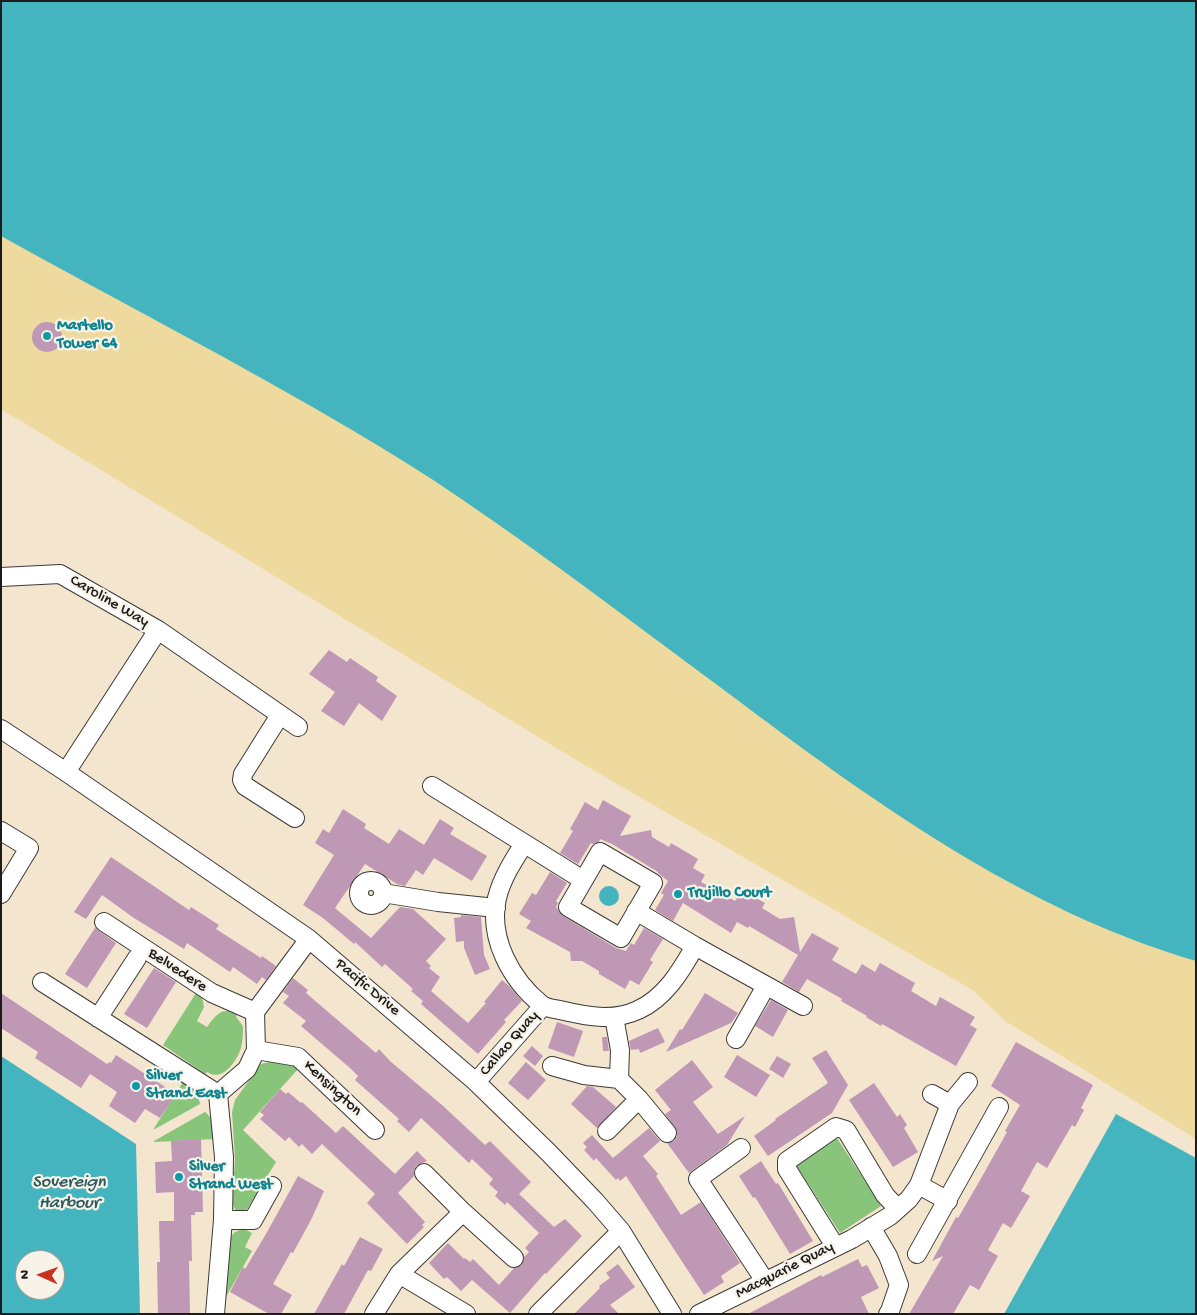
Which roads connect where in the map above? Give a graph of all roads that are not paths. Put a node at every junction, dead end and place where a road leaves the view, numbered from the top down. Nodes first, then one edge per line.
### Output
1 (1, 577) edge
2 (158, 630) junction
3 (280, 715) junction
4 (298, 727) dead end
5 (1, 729) edge
6 (66, 772) junction
7 (432, 786) dead end
8 (295, 818) dead end
9 (1, 831) edge
10 (524, 844) junction
11 (583, 880) junction
12 (383, 893) dead end
13 (1, 894) edge
14 (496, 908) junction
15 (636, 911) junction
16 (104, 922) dead end
17 (309, 939) junction
18 (694, 946) junction
19 (138, 958) dead end
20 (42, 982) dead end
21 (766, 986) junction
22 (543, 1006) junction
23 (803, 1006) dead end
24 (255, 1012) junction
25 (614, 1017) junction
26 (98, 1018) junction
27 (736, 1039) dead end
28 (256, 1050) junction
29 (552, 1066) dead end
30 (619, 1079) junction
31 (476, 1082) junction
32 (968, 1082) dead end
33 (218, 1094) junction
34 (932, 1094) dead end
35 (639, 1099) junction
36 (950, 1104) junction
37 (999, 1107) dead end
38 (375, 1130) dead end
39 (607, 1131) dead end
40 (667, 1133) dead end
41 (741, 1148) dead end
42 (424, 1173) dead end
43 (919, 1184) junction
44 (272, 1186) dead end
45 (948, 1201) junction
46 (898, 1209) junction
47 (463, 1212) junction
48 (223, 1220) junction
49 (871, 1228) junction
50 (621, 1231) junction
51 (834, 1246) junction
52 (917, 1254) dead end
53 (514, 1258) dead end
54 (399, 1274) junction
55 (765, 1281) junction
56 (215, 1314) edge
57 (374, 1314) edge
58 (466, 1314) edge
59 (538, 1314) edge
60 (672, 1314) edge
61 (699, 1314) edge
62 (888, 1314) edge

1 - 2 street, Caroline Way
2 - 3 street, Caroline Way
2 - 6 street, Caroline Way
3 - 4 street, Caroline Way
3 - 8 street
5 - 6 street, Pacific Drive
6 - 17 street, Pacific Drive
7 - 10 street
9 - 13 street
10 - 11 street
10 - 14 street, Callao Quay
11 - 15 street
11 - 15 street
12 - 14 street
14 - 22 street, Callao Quay
15 - 18 street
16 - 24 street, Belvedere
17 - 24 street
17 - 31 street, Pacific Drive
18 - 21 street
18 - 25 street, Callao Quay
19 - 26 street
20 - 26 street
21 - 23 street
21 - 27 street
22 - 25 street, Callao Quay
22 - 31 street, Callao Quay
24 - 28 street
25 - 30 street
26 - 33 street
28 - 33 street
28 - 38 street, Kensington
29 - 30 street
30 - 35 street
31 - 50 street, Pacific Drive
32 - 36 street, Macquarie Quay
33 - 48 street
34 - 36 street
35 - 39 street
35 - 40 street
36 - 43 street, Macquarie Quay
37 - 45 street
41 - 55 street
42 - 47 street
43 - 45 street
43 - 46 street, Macquarie Quay
44 - 48 street
45 - 52 street
46 - 49 street, Macquarie Quay
46 - 51 street
47 - 53 street
47 - 54 street
48 - 56 street
49 - 51 street, Macquarie Quay
49 - 62 street
50 - 59 street
50 - 60 street, Pacific Drive
51 - 55 street, Macquarie Quay
54 - 57 street
54 - 58 street
55 - 61 street, Macquarie Quay

